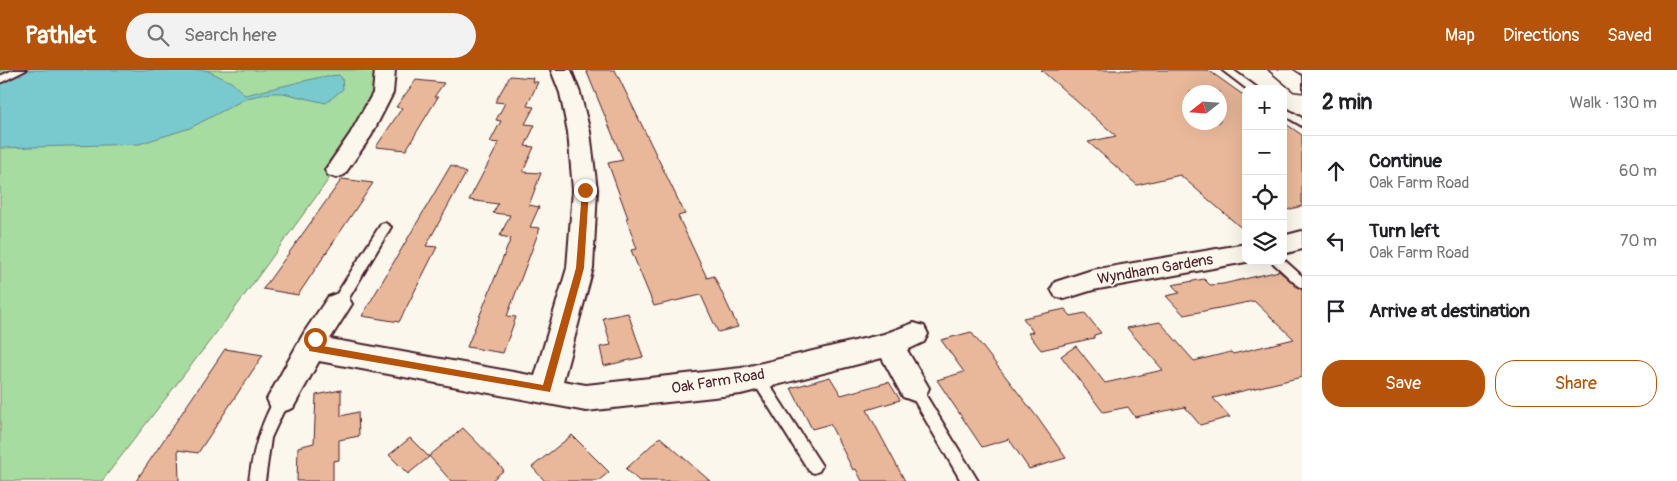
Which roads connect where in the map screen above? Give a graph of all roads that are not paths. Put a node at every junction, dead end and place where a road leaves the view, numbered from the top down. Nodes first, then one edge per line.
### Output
1 (21, 70) edge
2 (385, 70) edge
3 (561, 70) edge
4 (1228, 70) edge
5 (1279, 70) edge
6 (0, 80) edge
7 (1249, 85) edge
8 (1302, 86) edge
9 (1287, 113) edge
10 (1302, 123) edge
11 (336, 170) dead end
12 (385, 227) dead end
13 (1302, 240) edge
14 (1287, 244) edge
15 (1242, 254) edge
16 (1282, 265) edge
17 (1302, 283) edge
18 (1064, 288) dead end
19 (338, 304) joint
20 (312, 348) junction
21 (757, 377) junction
22 (914, 388) joint
23 (546, 390) junction
24 (282, 399) joint
25 (814, 466) dead end
26 (257, 481) edge
27 (970, 481) edge

1 - 6 lane
2 - 11 street
3 - 23 street
4 - 7 lane
5 - 8 street
9 - 10 lane
12 - 19 lane
13 - 14 street
15 - 18 street, Wyndham Gardens
16 - 17 lane
19 - 20 street
20 - 23 street, Oak Farm Road
20 - 24 street
21 - 22 street, Oak Farm Road
21 - 23 street, Oak Farm Road
21 - 25 lane
22 - 27 lane
24 - 26 lane

